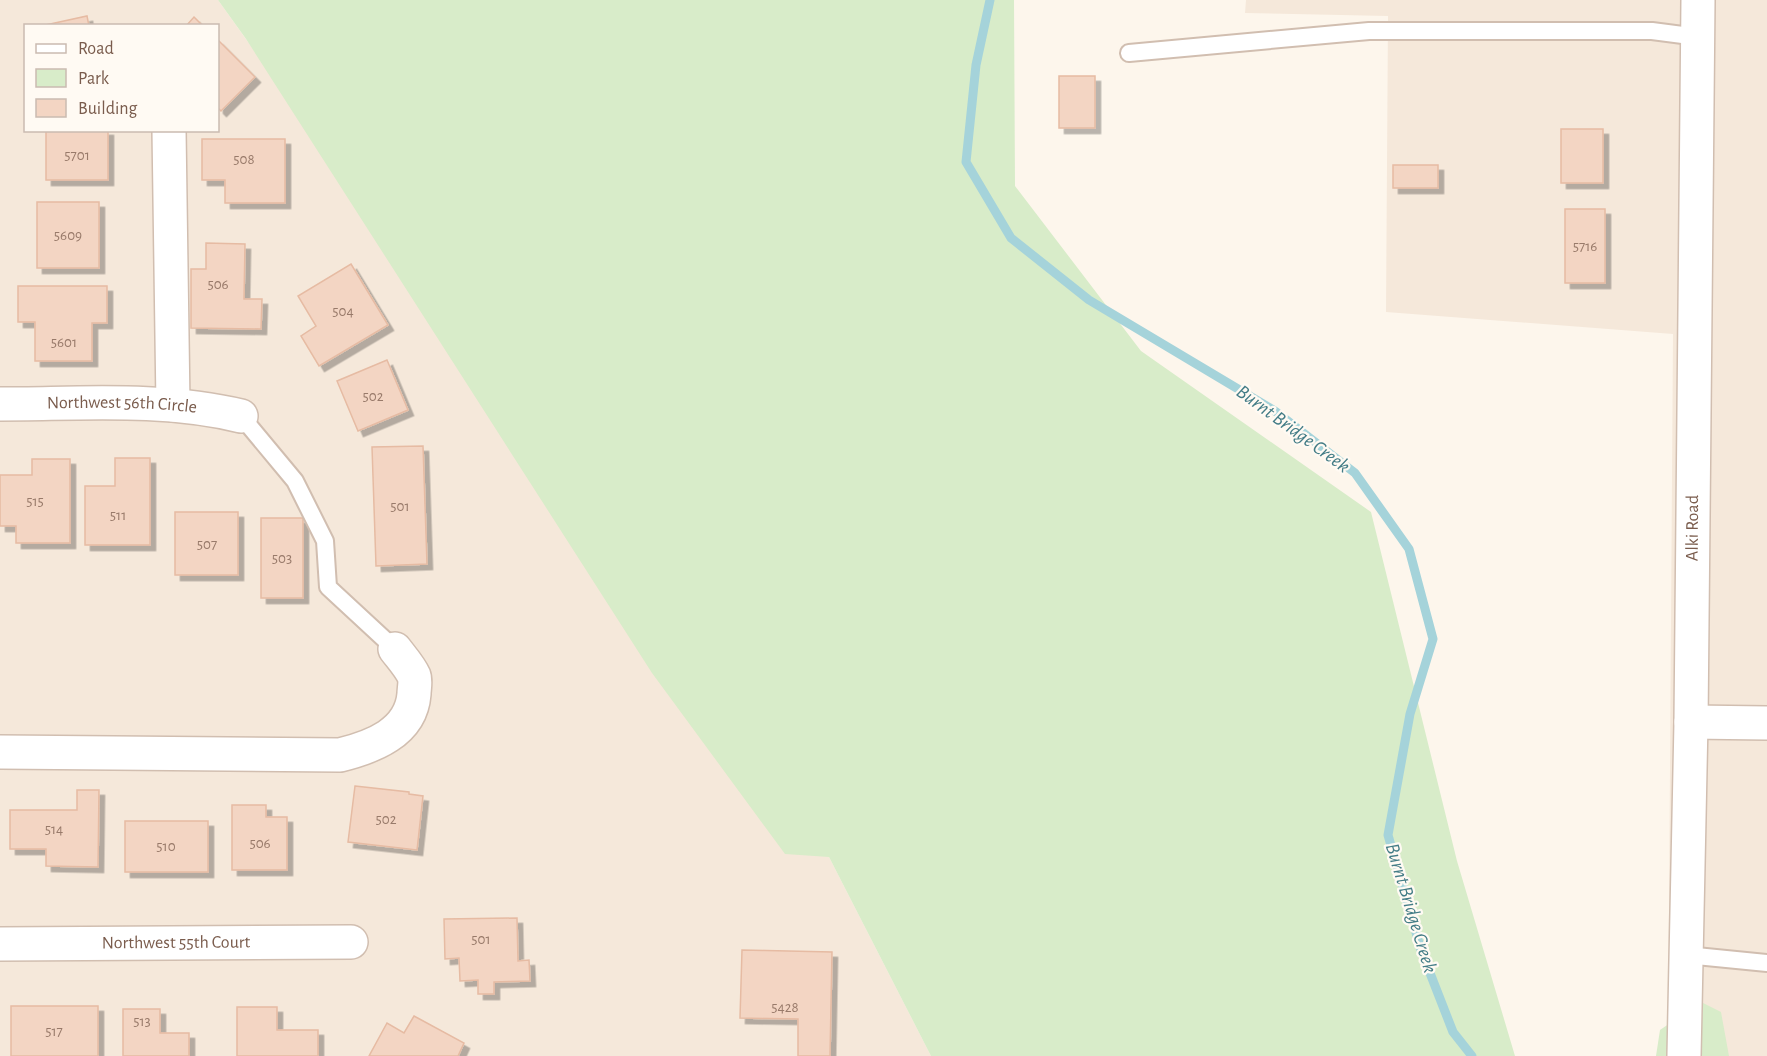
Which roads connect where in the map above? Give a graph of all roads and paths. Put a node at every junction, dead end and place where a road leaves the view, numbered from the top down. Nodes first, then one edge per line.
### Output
1 (1698, 0) edge
2 (1698, 38) junction
3 (1129, 52) dead end
4 (169, 132) edge
5 (0, 404) edge
6 (173, 405) junction
7 (241, 416) joint
8 (395, 649) joint
9 (1691, 722) junction
10 (1767, 723) edge
11 (0, 752) edge
12 (351, 942) dead end
13 (0, 944) edge
14 (1686, 955) junction
15 (1767, 963) edge
16 (1684, 1056) edge

1 - 2 street, Alki Road
2 - 3 lane
2 - 9 street, Alki Road
4 - 6 street
5 - 6 street, Northwest 56th Circle
6 - 7 street, Northwest 56th Circle
7 - 8 lane
8 - 11 street
9 - 10 street
9 - 14 street, Alki Road
12 - 13 street, Northwest 55th Court
14 - 15 lane
14 - 16 street, Alki Road

